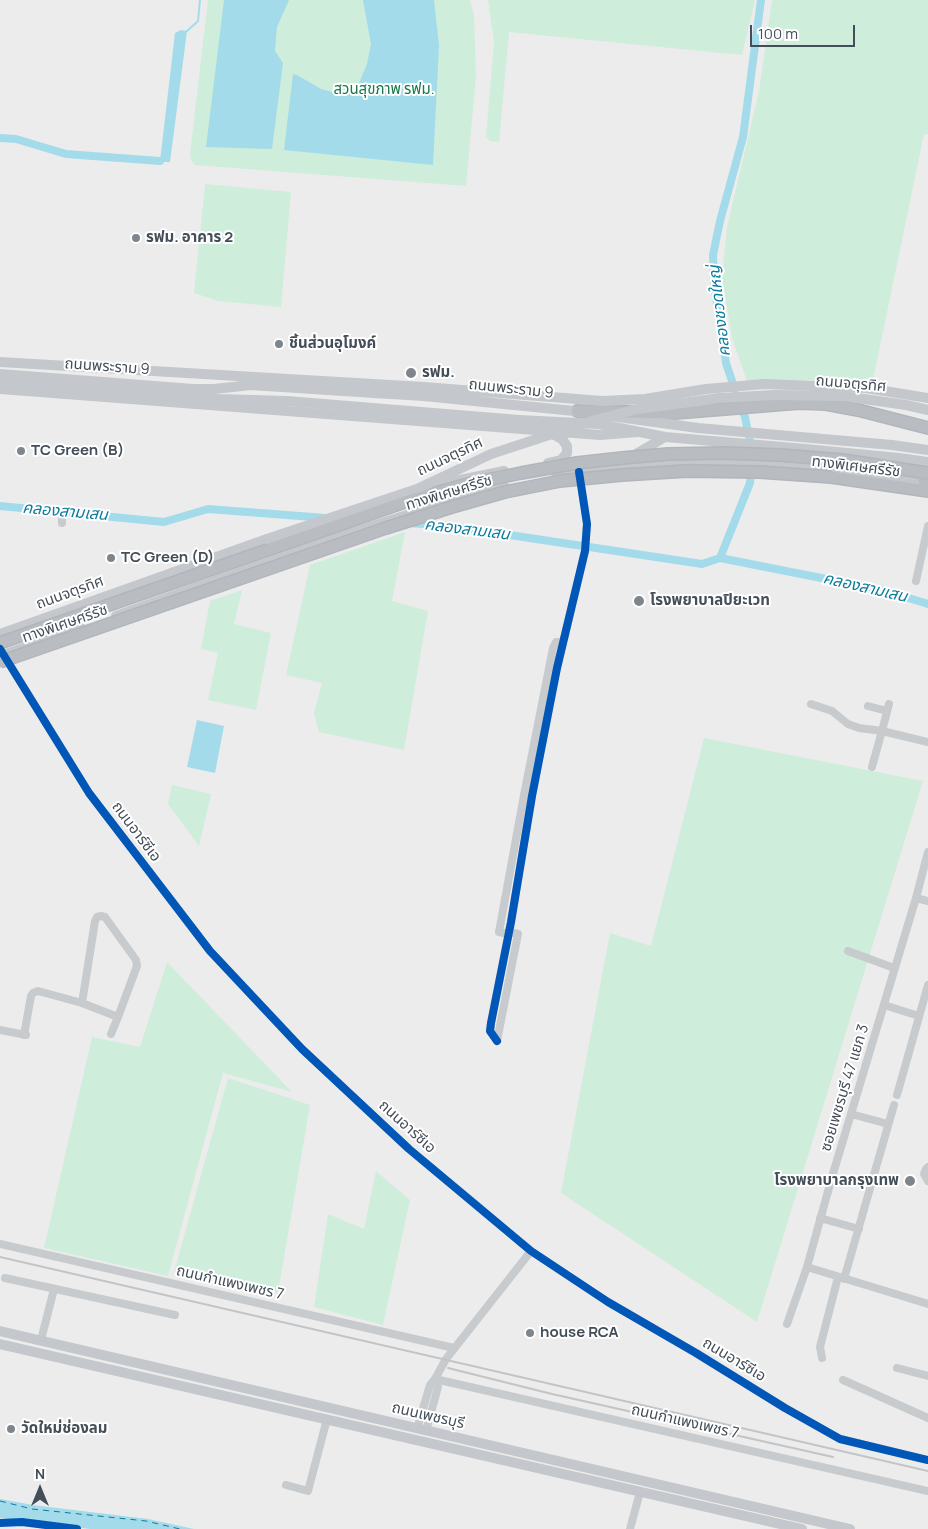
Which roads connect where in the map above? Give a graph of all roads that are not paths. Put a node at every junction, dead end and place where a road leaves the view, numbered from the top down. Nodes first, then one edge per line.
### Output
1 (0, 362) edge
2 (95, 368) junction
3 (0, 374) edge
4 (0, 383) edge
5 (251, 385) junction
6 (0, 389) edge
7 (471, 391) junction
8 (374, 393) junction
9 (392, 394) junction
10 (424, 396) junction
11 (928, 398) edge
12 (602, 401) junction
13 (928, 410) edge
14 (577, 411) junction
15 (675, 413) junction
16 (373, 416) junction
17 (389, 418) junction
18 (925, 428) edge
19 (545, 431) junction
20 (638, 432) junction
21 (665, 437) junction
22 (928, 450) edge
23 (561, 460) junction
24 (928, 462) edge
25 (610, 469) junction
26 (579, 472) junction
27 (927, 481) edge
28 (417, 489) junction
29 (928, 526) edge
30 (916, 581) dead end
31 (0, 634) edge
32 (563, 642) junction
33 (1, 653) edge
34 (543, 694) junction
35 (552, 696) junction
36 (812, 704) dead end
37 (868, 706) dead end
38 (882, 731) junction
39 (928, 742) edge
40 (872, 767) dead end
41 (528, 795) junction
42 (514, 850) junction
43 (523, 852) junction
44 (928, 852) edge
45 (916, 898) junction
46 (928, 901) edge
47 (504, 907) junction
48 (514, 909) junction
49 (509, 933) junction
50 (848, 951) dead end
51 (894, 968) junction
52 (928, 985) edge
53 (82, 1003) junction
54 (884, 1005) junction
55 (919, 1016) junction
56 (118, 1017) junction
57 (0, 1030) edge
58 (111, 1034) dead end
59 (897, 1095) dead end
60 (894, 1104) dead end
61 (851, 1114) junction
62 (888, 1124) junction
63 (928, 1167) edge
64 (928, 1181) edge
65 (820, 1218) junction
66 (858, 1229) junction
67 (0, 1244) edge
68 (531, 1251) junction
69 (807, 1267) junction
70 (5, 1278) dead end
71 (841, 1278) junction
72 (54, 1289) junction
73 (928, 1304) edge
74 (175, 1315) dead end
75 (787, 1324) dead end
76 (0, 1331) edge
77 (45, 1341) junction
78 (0, 1344) edge
79 (454, 1348) junction
80 (45, 1354) junction
81 (822, 1358) dead end
82 (897, 1368) dead end
83 (928, 1376) edge
84 (436, 1379) junction
85 (843, 1380) dead end
86 (928, 1418) edge
87 (326, 1419) junction
88 (422, 1430) junction
89 (928, 1460) edge
90 (286, 1485) dead end
91 (928, 1491) edge
92 (640, 1492) junction
93 (760, 1514) junction
94 (630, 1529) edge
95 (802, 1529) edge
96 (850, 1529) edge

1 - 2 main road, ถนนพระราม 9
2 - 5 main road
2 - 7 main road, ถนนพระราม 9
3 - 5 main road, ถนนพระราม 9
4 - 20 main road, ถนนพระราม 9, bridge
5 - 8 main road, ถนนพระราม 9
6 - 16 main road, ถนนพระราม 9
7 - 10 main road
7 - 12 main road, ถนนพระราม 9
8 - 9 main road, ถนนพระราม 9
8 - 16 main road
9 - 10 main road, ถนนพระราม 9
9 - 17 main road
10 - 14 main road, ถนนพระราม 9
11 - 12 main road, ถนนพระราม 9
12 - 15 main road
13 - 28 main road, ถนนจตุรทิศ, bridge
14 - 15 highway
14 - 22 main road, ถนนพระราม 9
15 - 18 highway
16 - 17 main road, ถนนพระราม 9
17 - 19 main road, ถนนพระราม 9
19 - 20 main road, ถนนพระราม 9
19 - 23 main road
20 - 21 main road, ถนนพระราม 9
21 - 24 main road, ถนนพระราม 9
21 - 25 main road
23 - 26 main road
23 - 28 main road, bridge
25 - 26 main road
25 - 27 main road
26 - 32 street
26 - 33 main road
27 - 33 highway, ทางพิเศษศรีรัช, bridge
27 - 33 highway, ทางพิเศษศรีรัช, bridge
28 - 31 main road, ถนนจตุรทิศ, bridge
29 - 30 street
32 - 34 street
32 - 35 street
33 - 68 street, ถนนอาร์ซีเอ
34 - 35 street
34 - 41 street
35 - 41 street
36 - 38 street
37 - 38 street
38 - 39 street
38 - 40 street
41 - 42 street
41 - 43 street
42 - 43 street
42 - 47 street
43 - 48 street
44 - 45 street, ซอยเพชรบุรี 47 แยก 3
45 - 46 street
45 - 51 street, ซอยเพชรบุรี 47 แยก 3
47 - 48 street
47 - 49 street
48 - 49 street
49 - 49 street
50 - 51 street
51 - 54 street, ซอยเพชรบุรี 47 แยก 3
52 - 55 street
53 - 56 street
53 - 56 street
53 - 57 street
54 - 55 street
54 - 61 street, ซอยเพชรบุรี 47 แยก 3
55 - 59 street
56 - 58 street
60 - 62 street
61 - 62 street
61 - 65 street, ซอยเพชรบุรี 47 แยก 3
62 - 66 street
63 - 64 street
65 - 66 street
65 - 69 street, ซอยเพชรบุรี 47 แยก 3
66 - 71 street
67 - 79 street, ถนนกำแพงเพชร 7
68 - 79 street
68 - 89 street, ถนนอาร์ซีเอ
69 - 71 street
69 - 75 street, ซอยเพชรบุรี 47 แยก 3
70 - 72 street
71 - 73 street
71 - 81 street
72 - 74 street
72 - 77 street
76 - 77 main road, ถนนเพชรบุรี
77 - 80 main road
77 - 88 main road, ถนนเพชรบุรี
78 - 80 main road, ถนนเพชรบุรี
79 - 84 street
80 - 87 main road, ถนนเพชรบุรี
82 - 83 street
84 - 88 street
84 - 91 street, ถนนกำแพงเพชร 7
85 - 86 street
87 - 90 street
87 - 92 main road, ถนนเพชรบุรี
88 - 93 main road, ถนนเพชรบุรี
92 - 93 main road, ถนนเพชรบุรี
92 - 94 street
93 - 95 main road, ถนนเพชรบุรี
93 - 96 main road, ถนนเพชรบุรี

